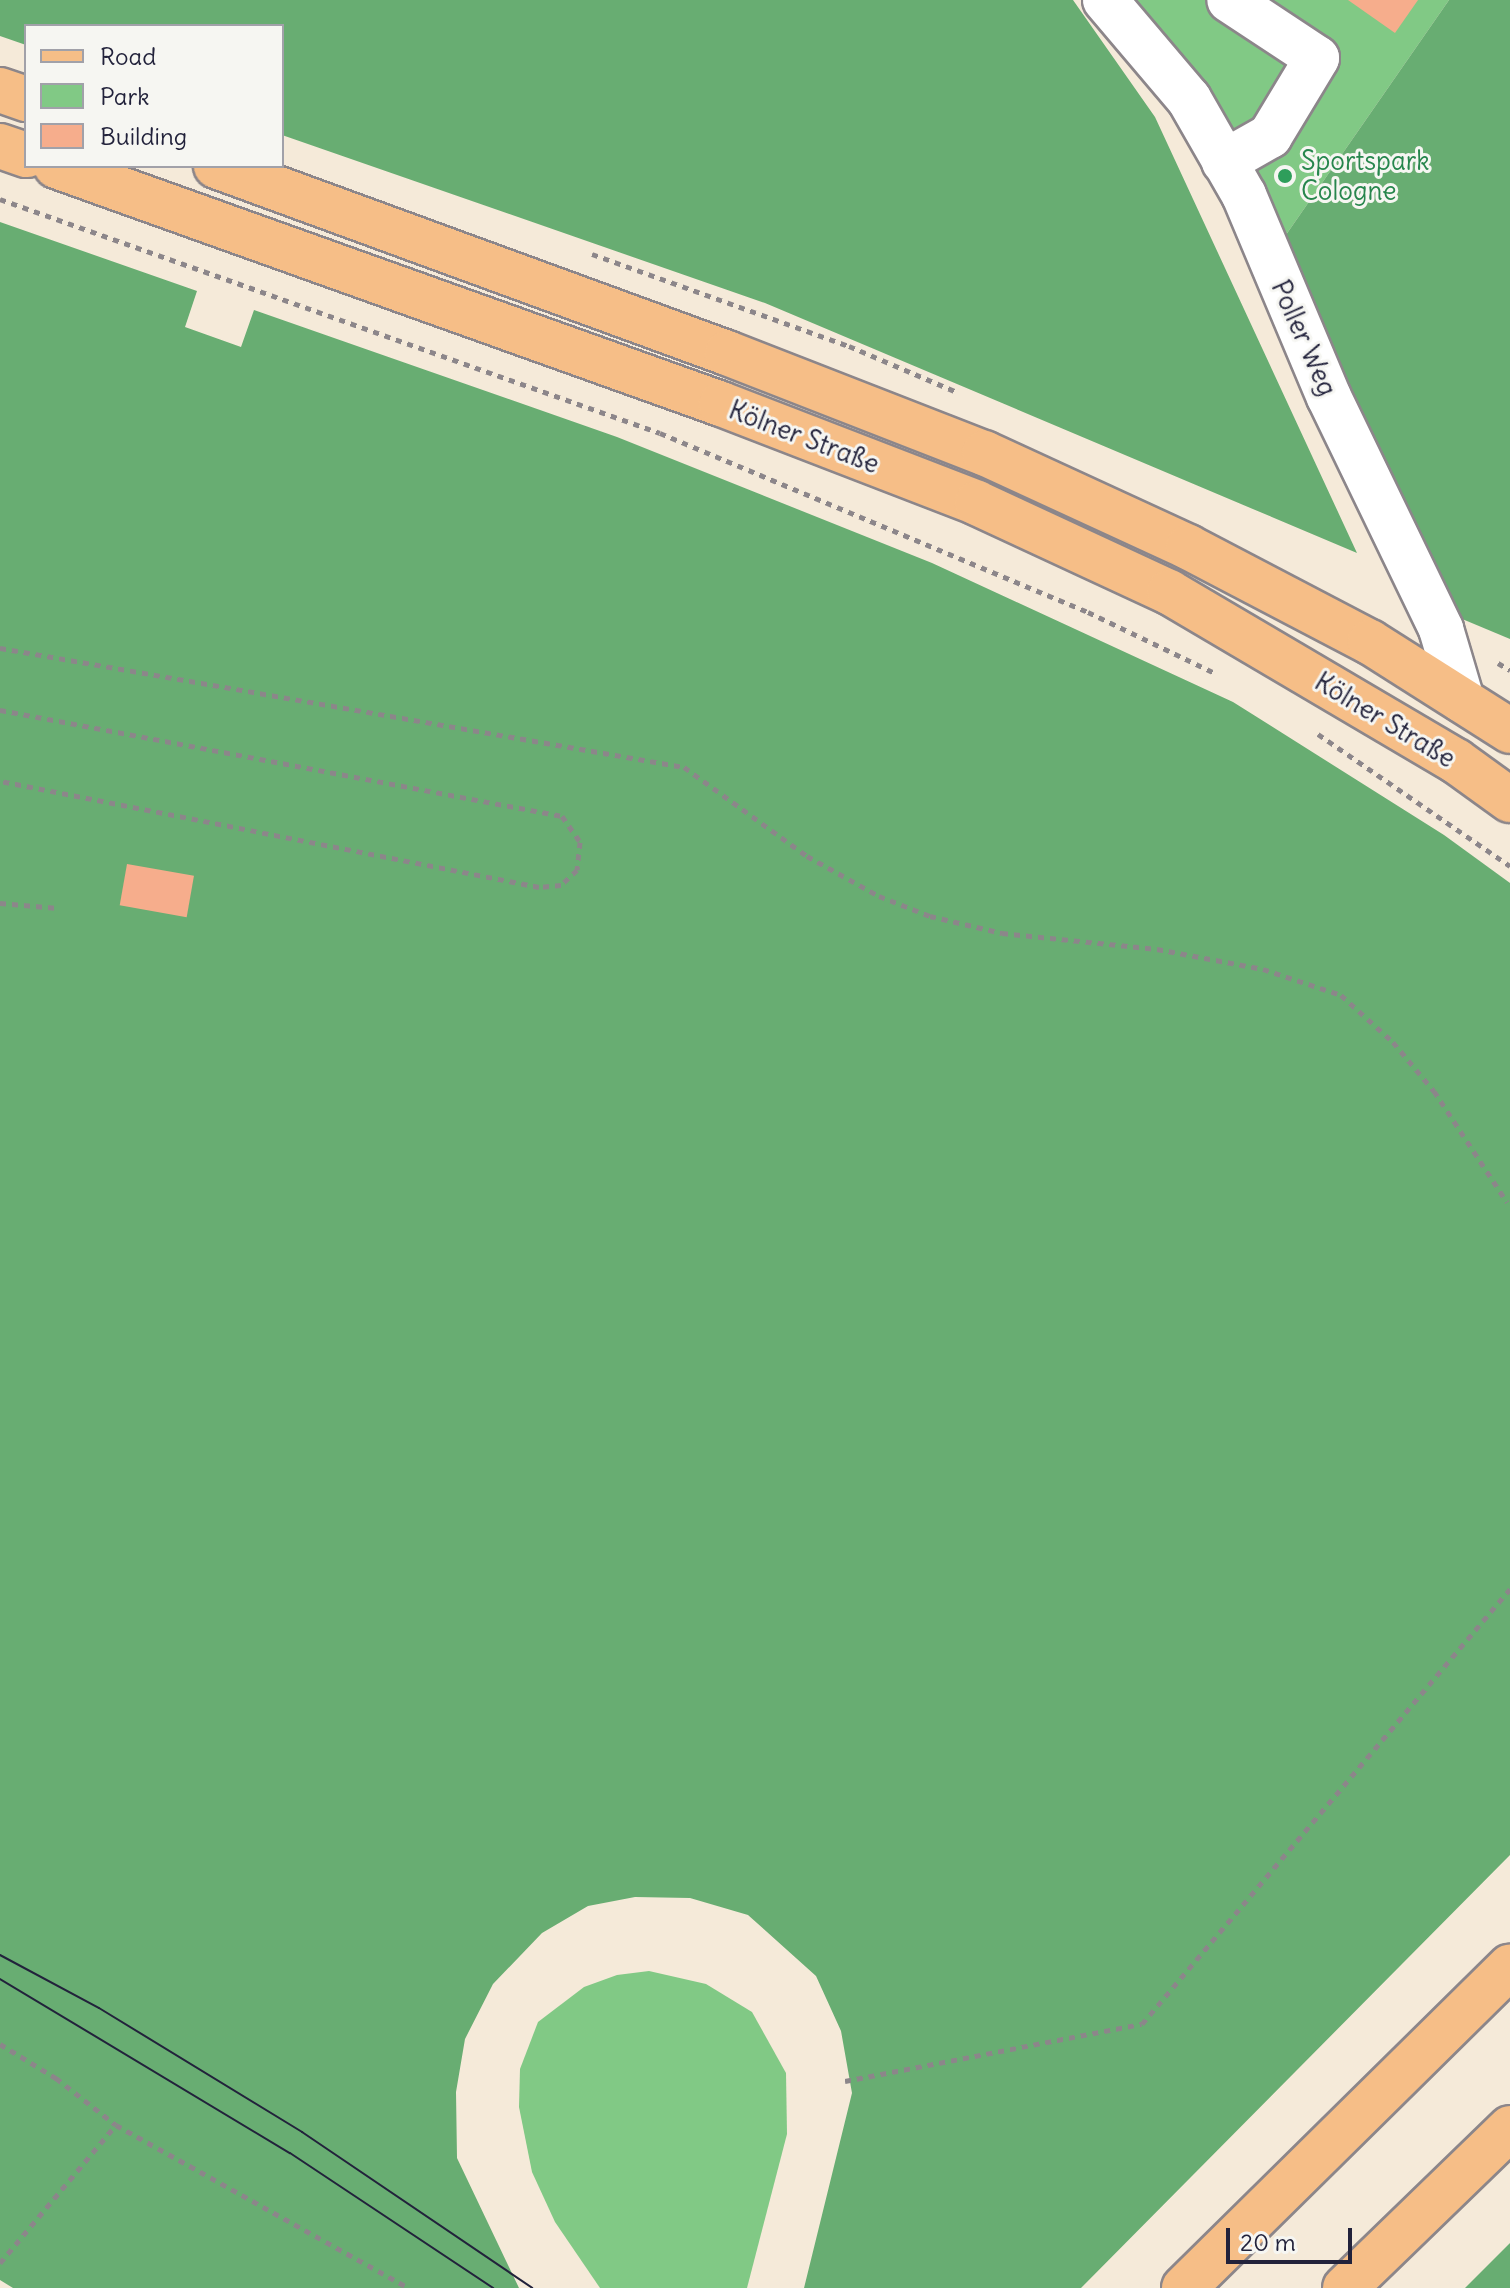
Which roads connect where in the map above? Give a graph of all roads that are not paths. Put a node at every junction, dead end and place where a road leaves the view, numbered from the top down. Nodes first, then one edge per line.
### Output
1 (1105, 0) edge
2 (1229, 0) edge
3 (0, 90) edge
4 (24, 98) edge
5 (0, 146) edge
6 (24, 154) edge
7 (1224, 162) junction
8 (62, 168) edge
9 (221, 168) edge
10 (1462, 700) junction
11 (1510, 731) edge
12 (1510, 800) edge
13 (1510, 1966) edge
14 (1510, 2128) edge
15 (1184, 2288) edge
16 (1345, 2288) edge

1 - 7 street, Poller Weg
2 - 7 street
3 - 4 main road
5 - 6 main road
7 - 10 street, Poller Weg
8 - 12 main road, Kölner Straße
9 - 10 main road, Kölner Straße
10 - 11 main road, Kölner Straße
13 - 15 main road
14 - 16 main road

